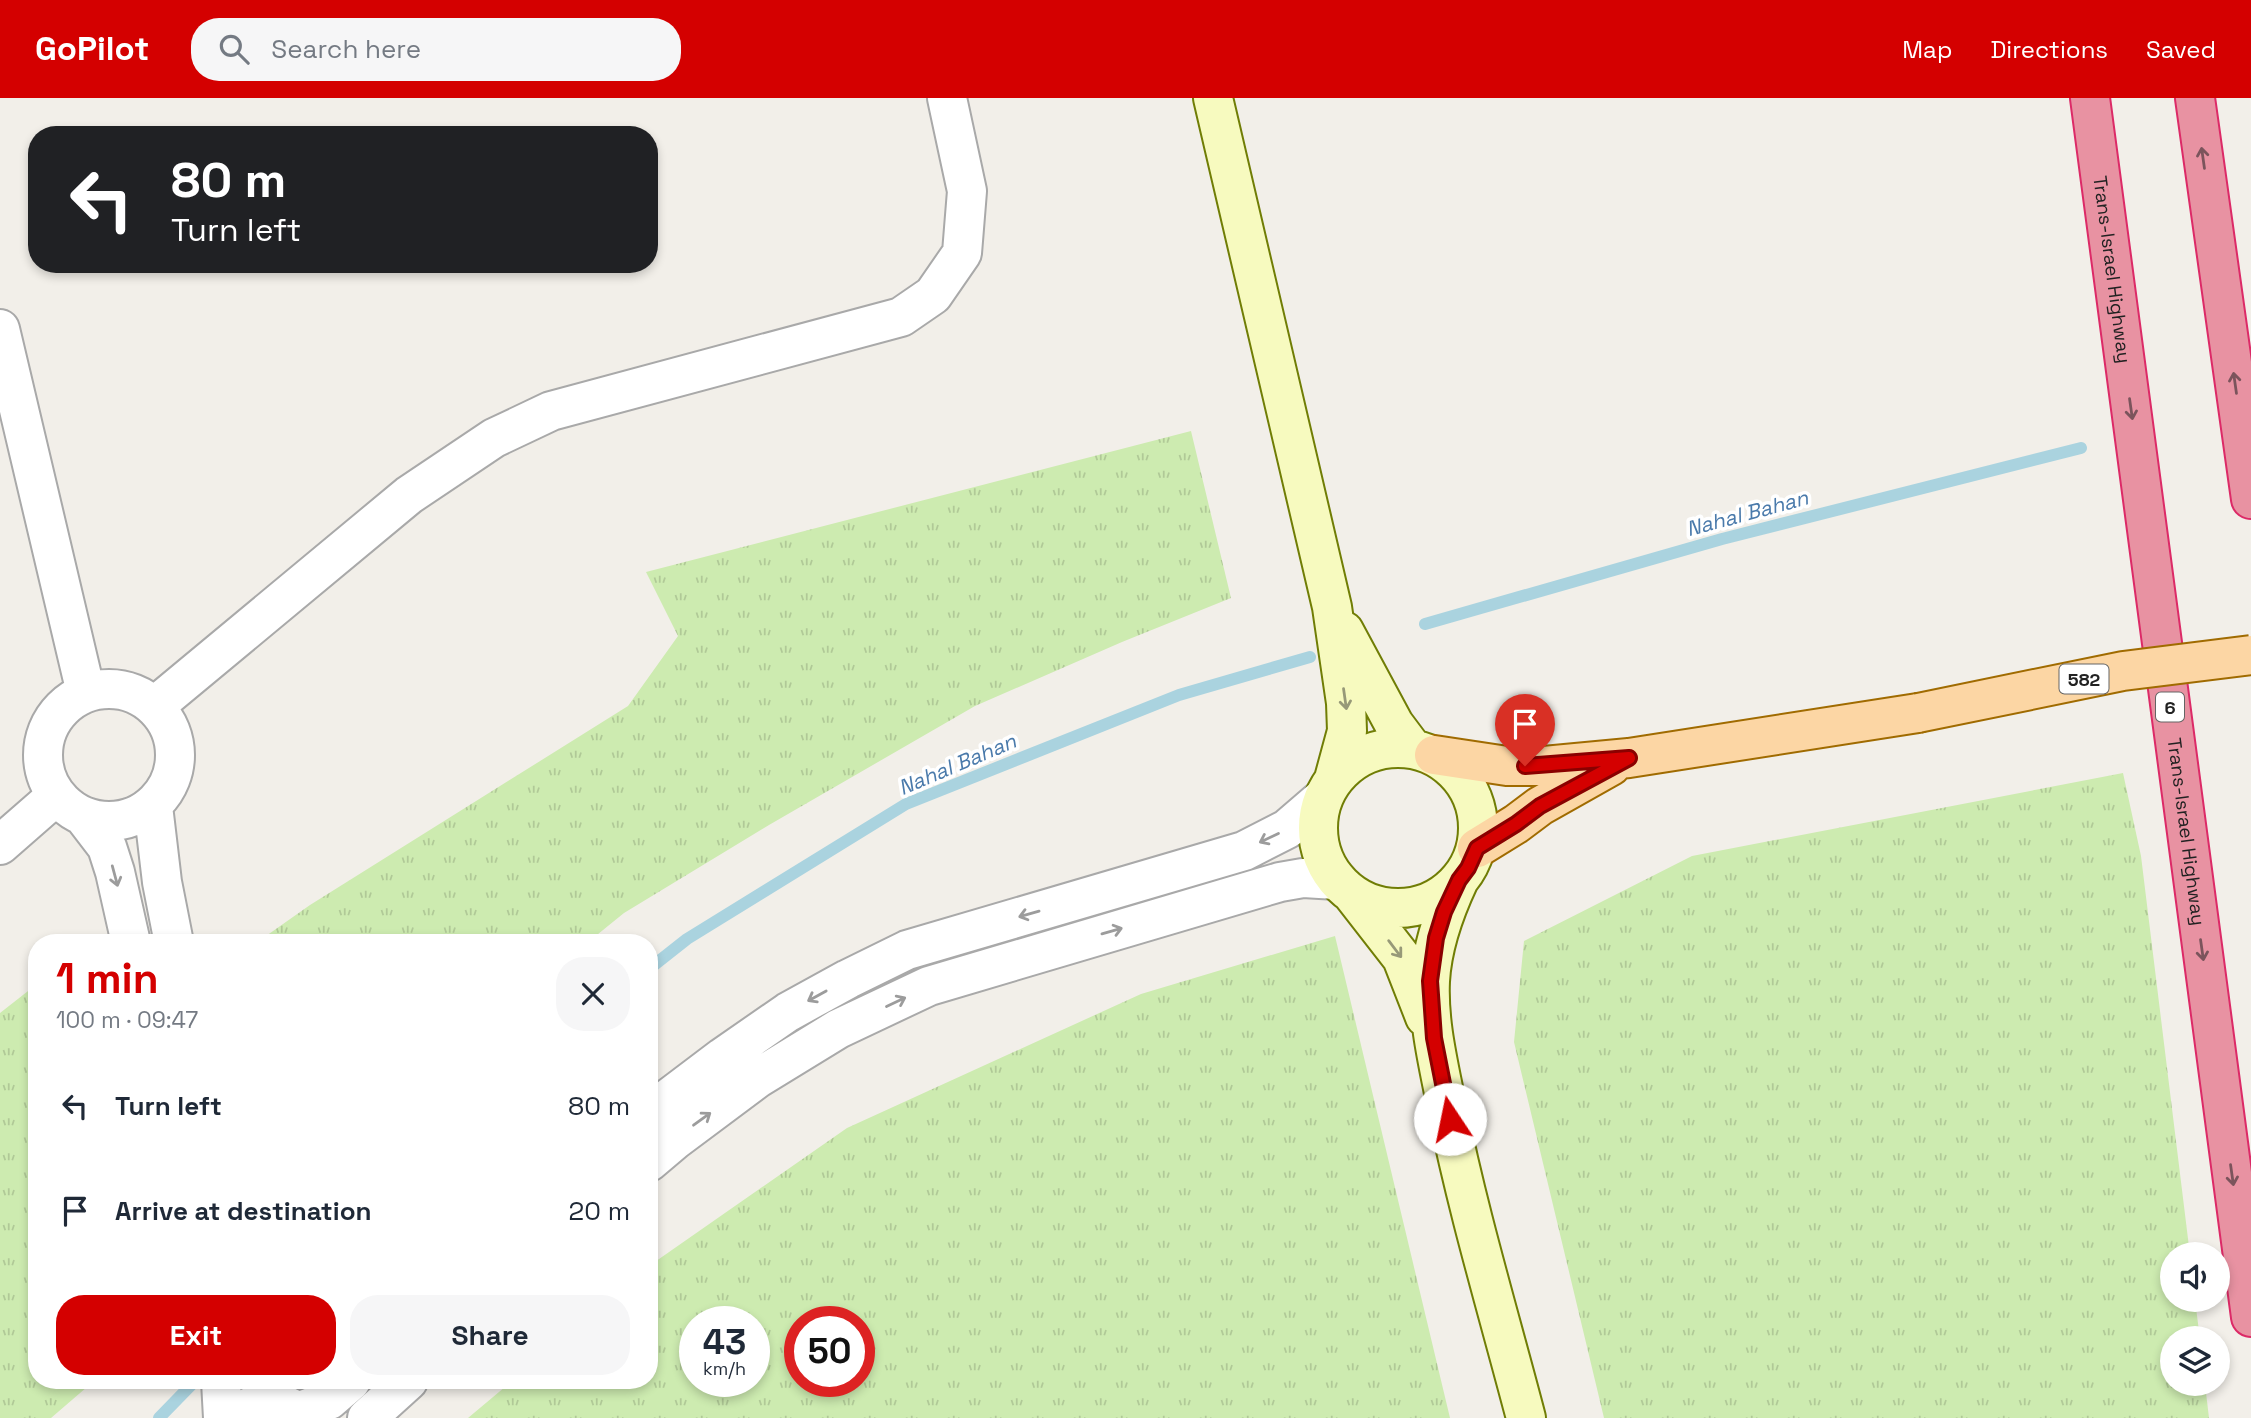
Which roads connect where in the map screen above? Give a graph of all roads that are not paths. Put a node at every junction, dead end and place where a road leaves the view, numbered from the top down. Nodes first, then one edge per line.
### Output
1 (947, 98) edge
2 (1213, 98) edge
3 (2090, 98) edge
4 (2195, 98) edge
5 (0, 329) edge
6 (2251, 499) edge
7 (1332, 607) junction
8 (2251, 655) edge
9 (86, 693) junction
10 (155, 706) junction
11 (1423, 752) junction
12 (1629, 758) junction
13 (1329, 789) junction
14 (70, 806) junction
15 (153, 806) junction
16 (0, 845) edge
17 (1468, 864) junction
18 (1345, 888) junction
19 (129, 934) edge
20 (172, 934) edge
21 (1434, 1038) junction
22 (658, 1106) edge
23 (658, 1154) edge
24 (2251, 1317) edge
25 (221, 1389) edge
26 (399, 1389) edge
27 (305, 1399) edge
28 (223, 1418) edge
29 (231, 1418) edge
30 (367, 1418) edge
31 (1526, 1418) edge

1 - 10 street
2 - 7 main road
3 -> 24 highway, Trans-Israel Highway / 6
6 -> 4 highway
5 - 9 street
7 - 11 main road
7 -> 13 main road
8 - 12 main road, 582, bridge
9 - 10 street
9 - 14 street
10 - 15 street
11 - 12 main road, 582
11 - 13 main road
11 - 17 main road
12 - 17 main road, 582
13 - 18 main road
13 -> 22 street
14 - 15 street
14 - 16 street
14 -> 19 street
15 - 20 street
17 - 18 main road
17 - 21 main road
18 -> 21 main road
23 -> 18 street
21 - 31 main road
25 - 28 street
26 - 30 street
27 - 29 street

